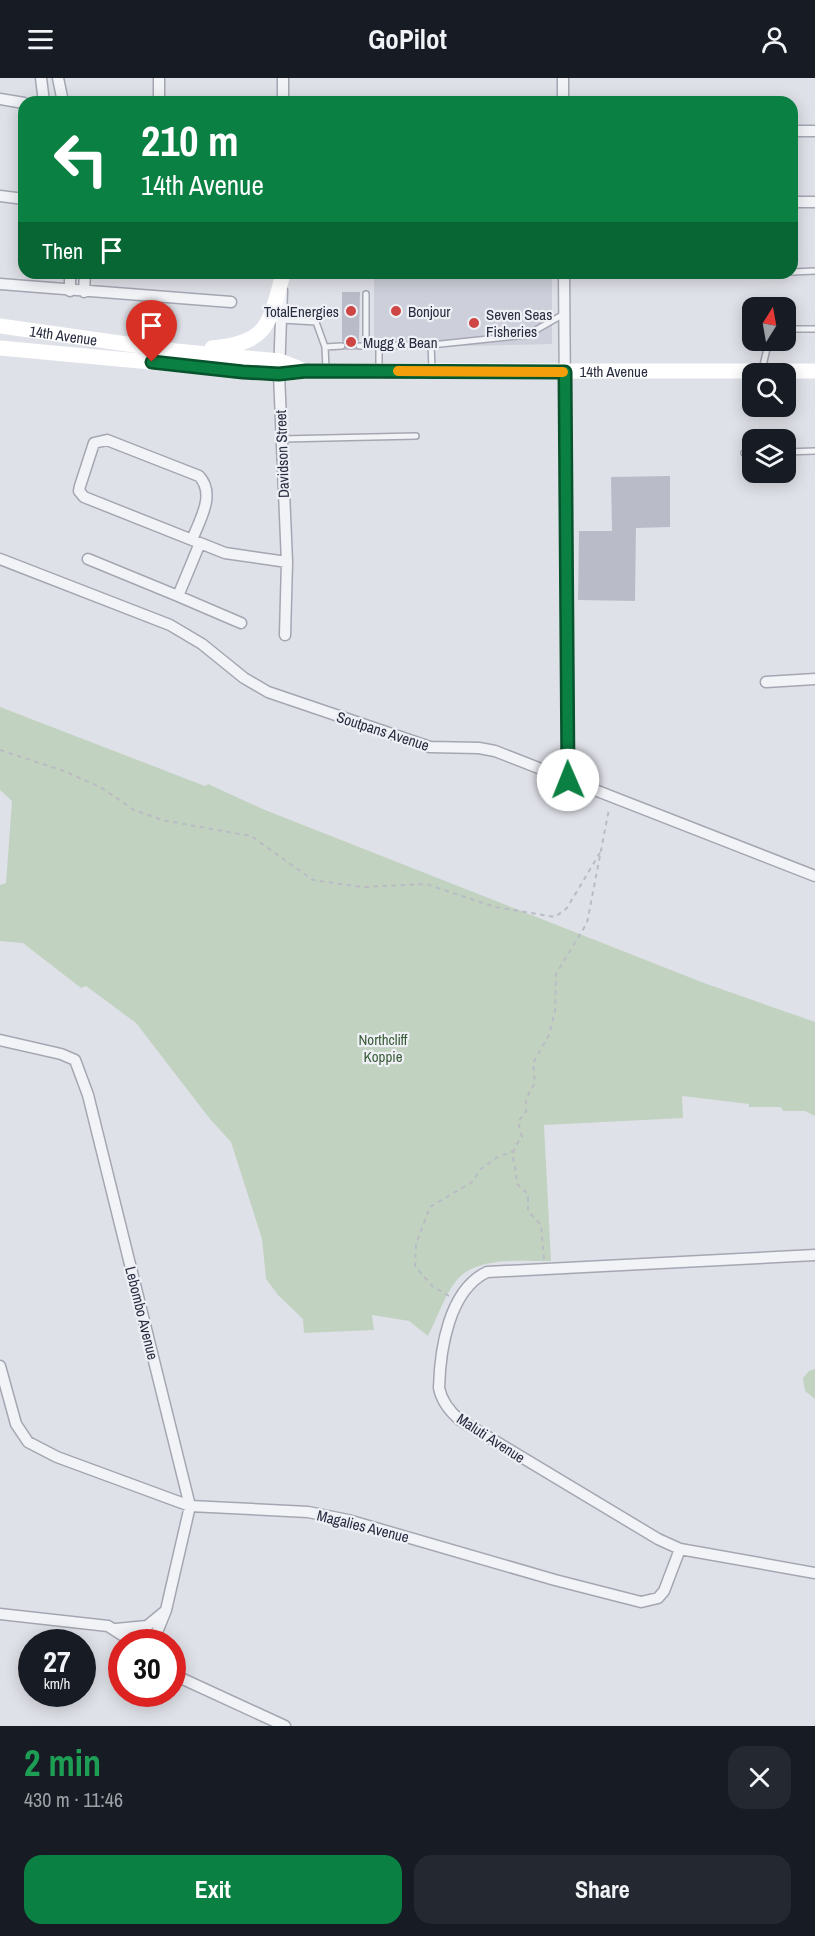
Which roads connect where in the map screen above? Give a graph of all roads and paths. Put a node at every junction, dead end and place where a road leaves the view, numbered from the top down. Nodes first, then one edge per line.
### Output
1 (41, 78) edge
2 (58, 78) edge
3 (159, 78) edge
4 (283, 78) edge
5 (563, 78) edge
6 (43, 96) edge
7 (62, 96) edge
8 (159, 96) edge
9 (283, 96) edge
10 (563, 96) edge
11 (0, 99) edge
12 (18, 102) edge
13 (798, 131) edge
14 (815, 131) edge
15 (0, 196) edge
16 (18, 198) edge
17 (798, 202) edge
18 (815, 202) edge
19 (815, 271) edge
20 (798, 272) edge
21 (70, 279) edge
22 (85, 279) edge
23 (281, 279) edge
24 (283, 279) edge
25 (564, 279) edge
26 (0, 284) edge
27 (70, 291) junction
28 (84, 292) junction
29 (366, 294) dead end
30 (231, 302) dead end
31 (564, 314) junction
32 (282, 320) junction
33 (0, 326) edge
34 (796, 329) edge
35 (815, 329) edge
36 (431, 345) junction
37 (342, 346) dead end
38 (379, 346) junction
39 (325, 347) junction
40 (0, 348) edge
41 (176, 351) junction
42 (280, 368) junction
43 (432, 371) junction
44 (742, 371) edge
45 (796, 371) edge
46 (815, 371) edge
47 (326, 372) junction
48 (379, 372) junction
49 (565, 372) junction
50 (416, 436) dead end
51 (282, 439) junction
52 (815, 451) edge
53 (796, 452) edge
54 (196, 542) junction
55 (0, 559) edge
56 (88, 559) dead end
57 (287, 562) junction
58 (178, 596) junction
59 (242, 623) dead end
60 (285, 635) dead end
61 (815, 679) edge
62 (766, 682) dead end
63 (0, 750) edge
64 (568, 780) junction
65 (611, 797) junction
66 (601, 851) junction
67 (815, 876) edge
68 (0, 1040) edge
69 (513, 1151) junction
70 (815, 1255) edge
71 (545, 1268) junction
72 (456, 1302) junction
73 (0, 1366) edge
74 (190, 1506) junction
75 (680, 1549) junction
76 (815, 1573) edge
77 (166, 1610) junction
78 (0, 1614) edge
79 (116, 1629) joint
80 (158, 1629) edge
81 (186, 1680) edge
82 (285, 1726) edge

1 - 6 street
2 - 7 street
3 - 8 street
4 - 9 street
5 - 10 street
11 - 12 street
13 - 14 street
15 - 16 street
17 - 18 street
19 - 20 lane
21 - 27 street
22 - 28 street
23 - 41 main road
24 - 32 street, Davidson Street
25 - 31 street
26 - 27 street
27 - 28 street
28 - 30 street
29 - 38 lane
31 - 36 lane
31 - 49 street
32 - 39 lane
32 - 42 street, Davidson Street
33 - 41 main road, 14th Avenue
34 - 35 lane
36 - 38 lane
36 - 43 lane
37 - 39 lane
38 - 48 lane
39 - 47 lane
40 - 42 main road, 14th Avenue
41 - 42 main road, 14th Avenue
42 - 47 main road, 14th Avenue
42 - 51 street, Davidson Street
43 - 48 main road, 14th Avenue
43 - 49 main road, 14th Avenue
44 - 49 main road, 14th Avenue
45 - 46 main road, 14th Avenue
47 - 48 main road, 14th Avenue
49 - 64 street
50 - 51 lane
51 - 57 street, Davidson Street
52 - 53 lane
54 - 54 street
54 - 57 street
54 - 58 street
55 - 64 street, Soutpans Avenue
56 - 58 street
57 - 60 street, Davidson Street
58 - 59 street
61 - 62 street
63 - 66 path
64 - 65 street, Soutpans Avenue
65 - 66 path
65 - 67 street, Soutpans Avenue
66 - 69 path
68 - 74 street, Lebombo Avenue
69 - 71 path
69 - 72 path
70 - 71 street
71 - 72 street
72 - 75 street, Maluti Avenue
73 - 74 street, Magalies Avenue
74 - 75 street, Magalies Avenue
74 - 77 street, Lebombo Avenue
75 - 76 street, Maluti Avenue
77 - 79 street
77 - 80 street, Lebombo Avenue
78 - 79 street
81 - 82 street

